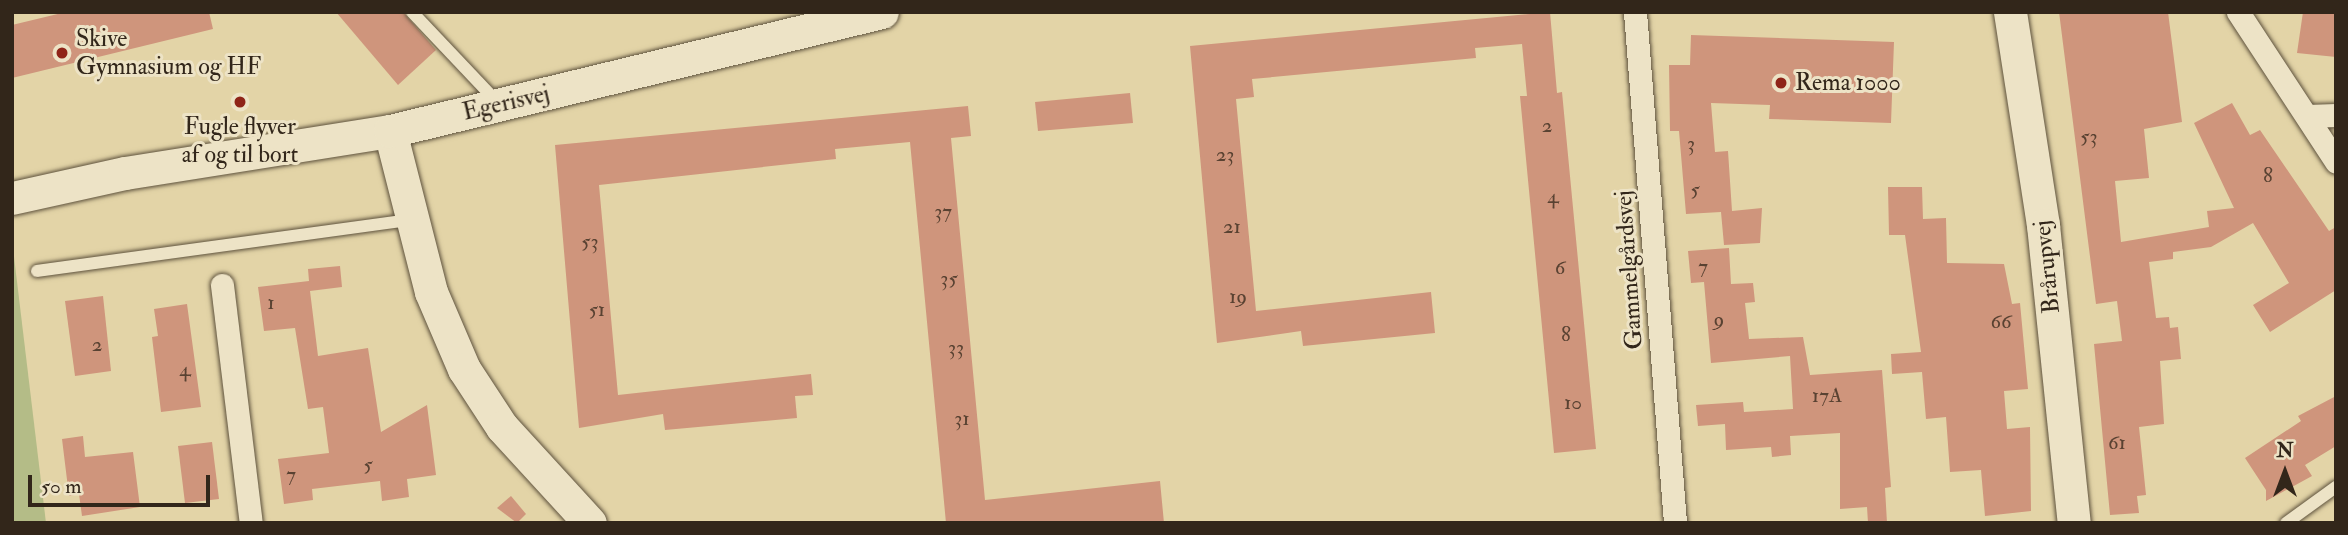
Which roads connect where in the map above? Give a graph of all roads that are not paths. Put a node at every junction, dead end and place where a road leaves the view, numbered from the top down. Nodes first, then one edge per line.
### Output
1 (412, 12) edge
2 (882, 12) edge
3 (1636, 12) edge
4 (2010, 12) edge
5 (2238, 12) edge
6 (500, 104) junction
7 (2336, 115) edge
8 (2307, 116) junction
9 (390, 131) junction
10 (2336, 162) edge
11 (125, 173) junction
12 (12, 176) edge
13 (12, 198) edge
14 (411, 220) junction
15 (37, 271) dead end
16 (222, 285) dead end
17 (2336, 487) edge
18 (251, 523) edge
19 (590, 523) edge
20 (1675, 523) edge
21 (2074, 523) edge
22 (2286, 523) edge

1 - 6 lane
2 - 6 street, Egerisvej
3 - 20 street, Gammelgårdsvej
4 - 21 street, Brårupvej
5 - 8 street
6 - 9 street, Egerisvej
7 - 8 street
8 - 10 street
9 - 11 street, Egerisvej
9 - 14 street
11 - 12 street, Egerisvej
11 - 13 street, Egerisvej
14 - 15 lane
14 - 19 street
16 - 18 street
17 - 22 lane

